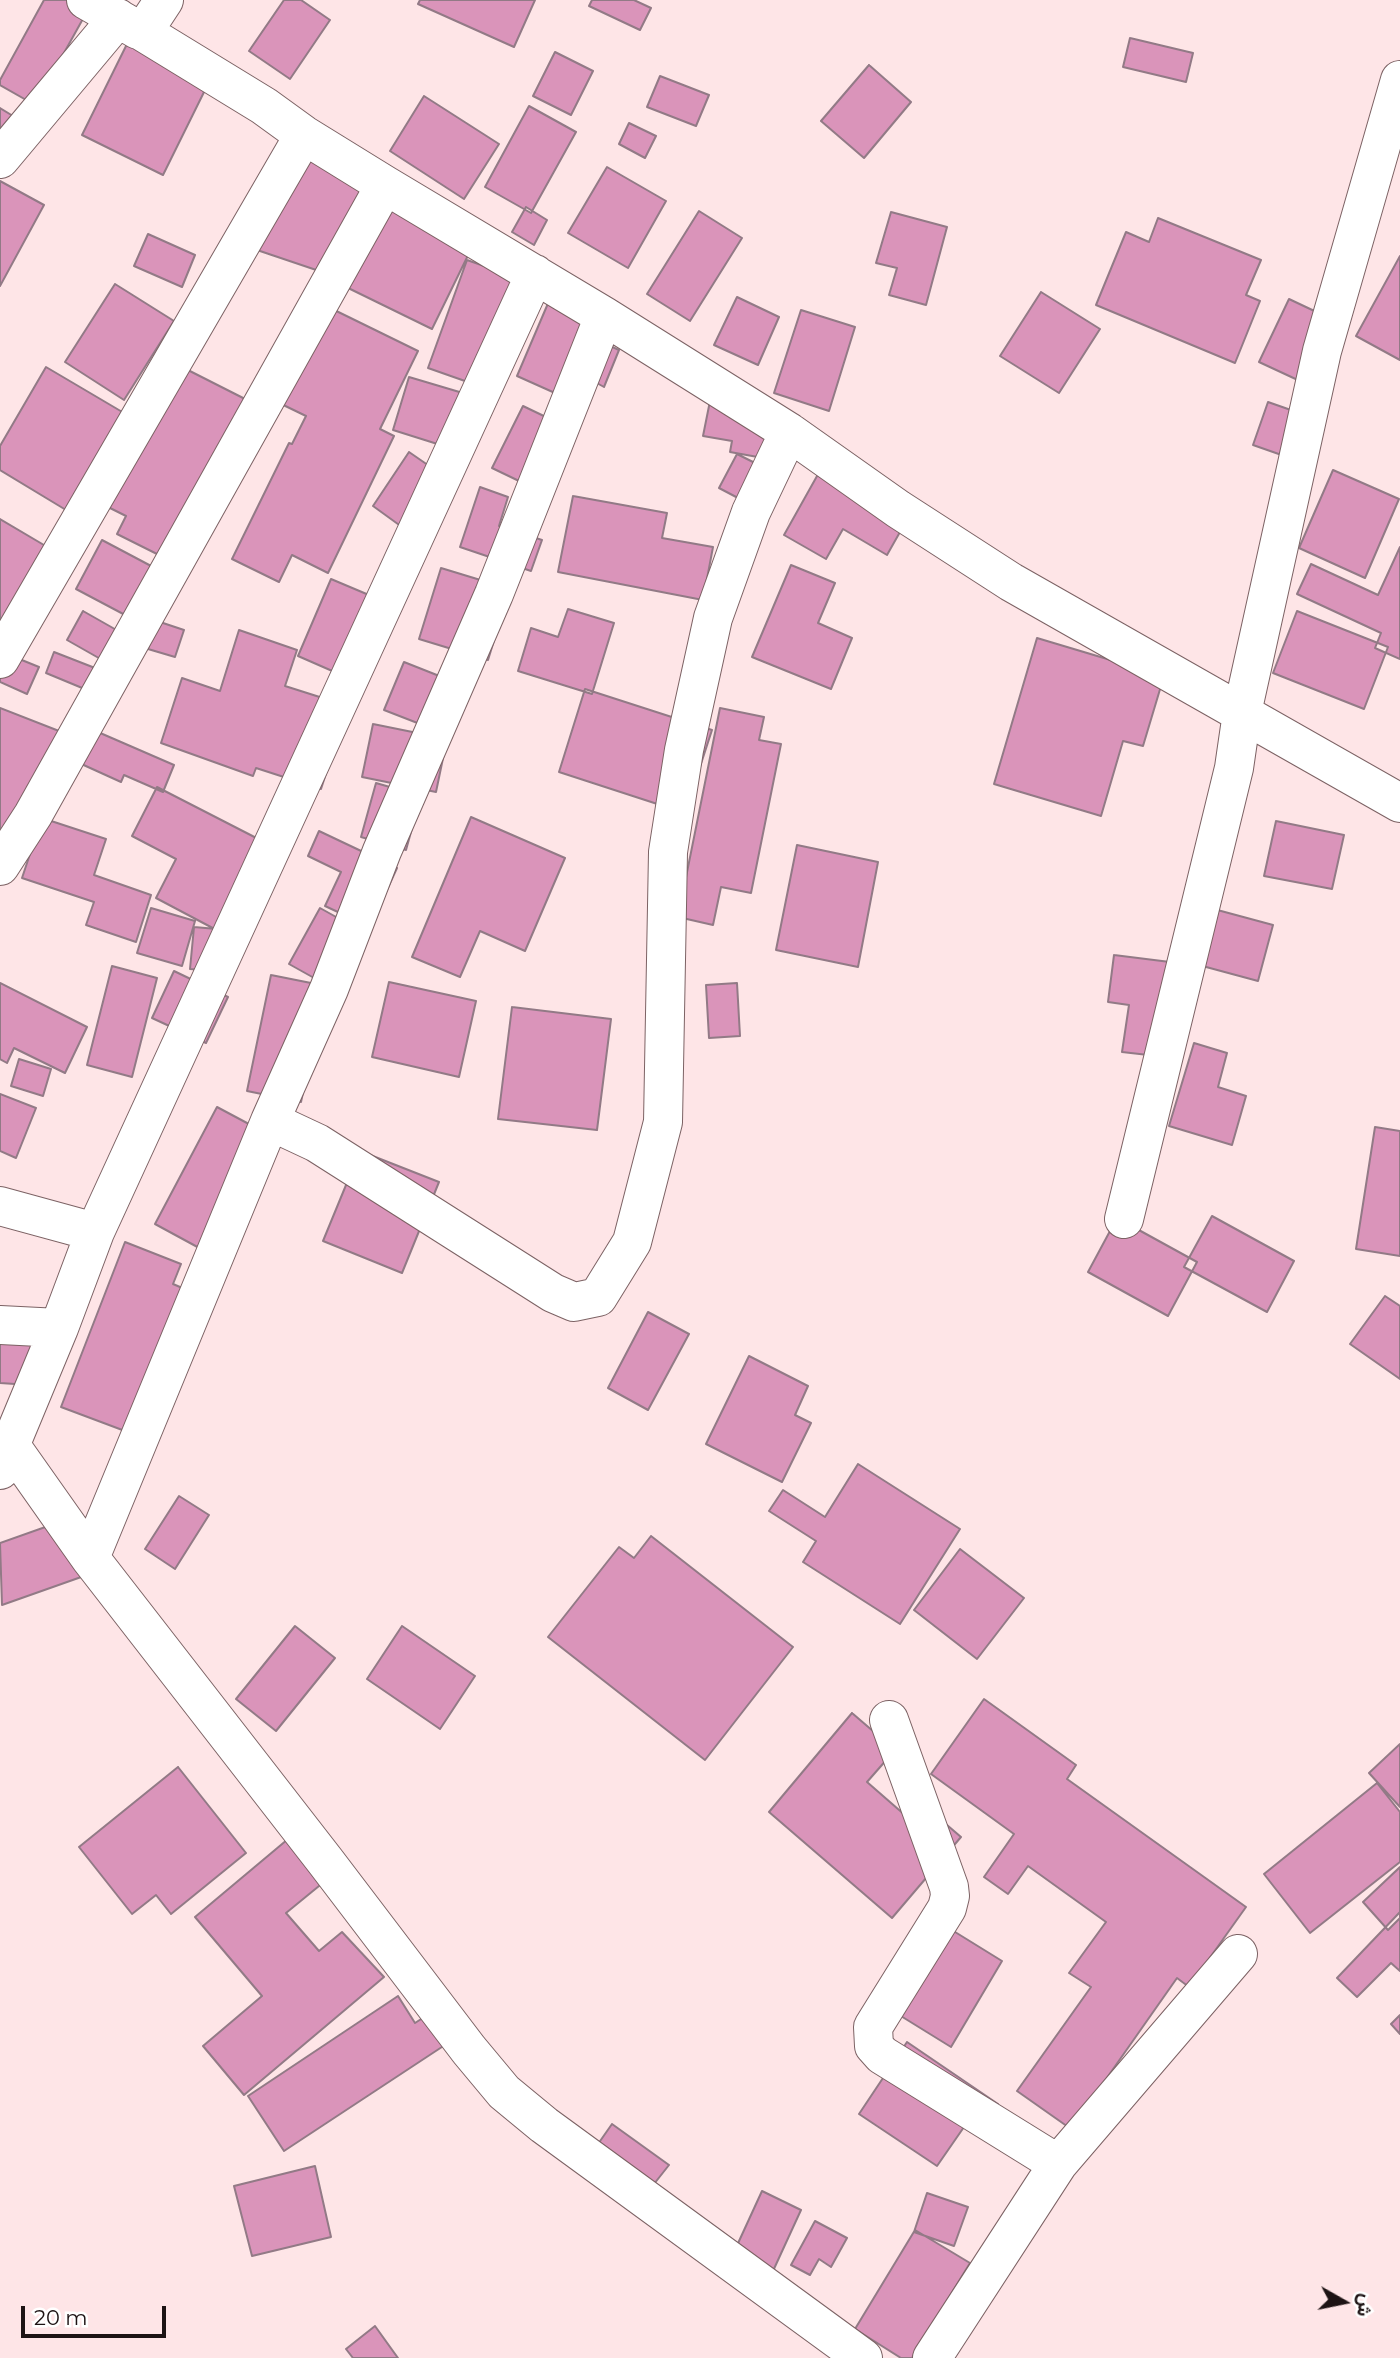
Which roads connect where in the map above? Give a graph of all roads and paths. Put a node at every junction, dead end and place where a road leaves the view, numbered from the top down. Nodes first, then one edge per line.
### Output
1 (164, 0) edge
2 (116, 17) edge
3 (1400, 80) edge
4 (304, 135) junction
5 (0, 159) edge
6 (385, 184) junction
7 (535, 274) junction
8 (604, 316) junction
9 (789, 432) junction
10 (0, 659) edge
11 (1242, 713) junction
12 (1400, 803) edge
13 (0, 866) edge
14 (270, 1121) junction
15 (0, 1206) edge
16 (1124, 1219) dead end
17 (95, 1232) junction
18 (0, 1325) edge
19 (59, 1328) junction
20 (6, 1458) edge
21 (90, 1558) junction
22 (889, 1720) dead end
23 (1238, 1954) dead end
24 (1058, 2164) junction
25 (863, 2358) edge
26 (932, 2358) edge

1 - 2 street
2 - 4 street
2 - 5 street
3 - 11 street
4 - 6 street
4 - 10 street
6 - 7 street
6 - 13 street
7 - 8 street
7 - 17 street
8 - 9 street
8 - 14 street
9 - 11 street
9 - 14 street
11 - 12 street
11 - 16 street
14 - 21 street
15 - 17 street
17 - 19 street
18 - 19 street
19 - 20 street
20 - 21 street
21 - 25 street
22 - 24 street
23 - 24 street
24 - 26 street

